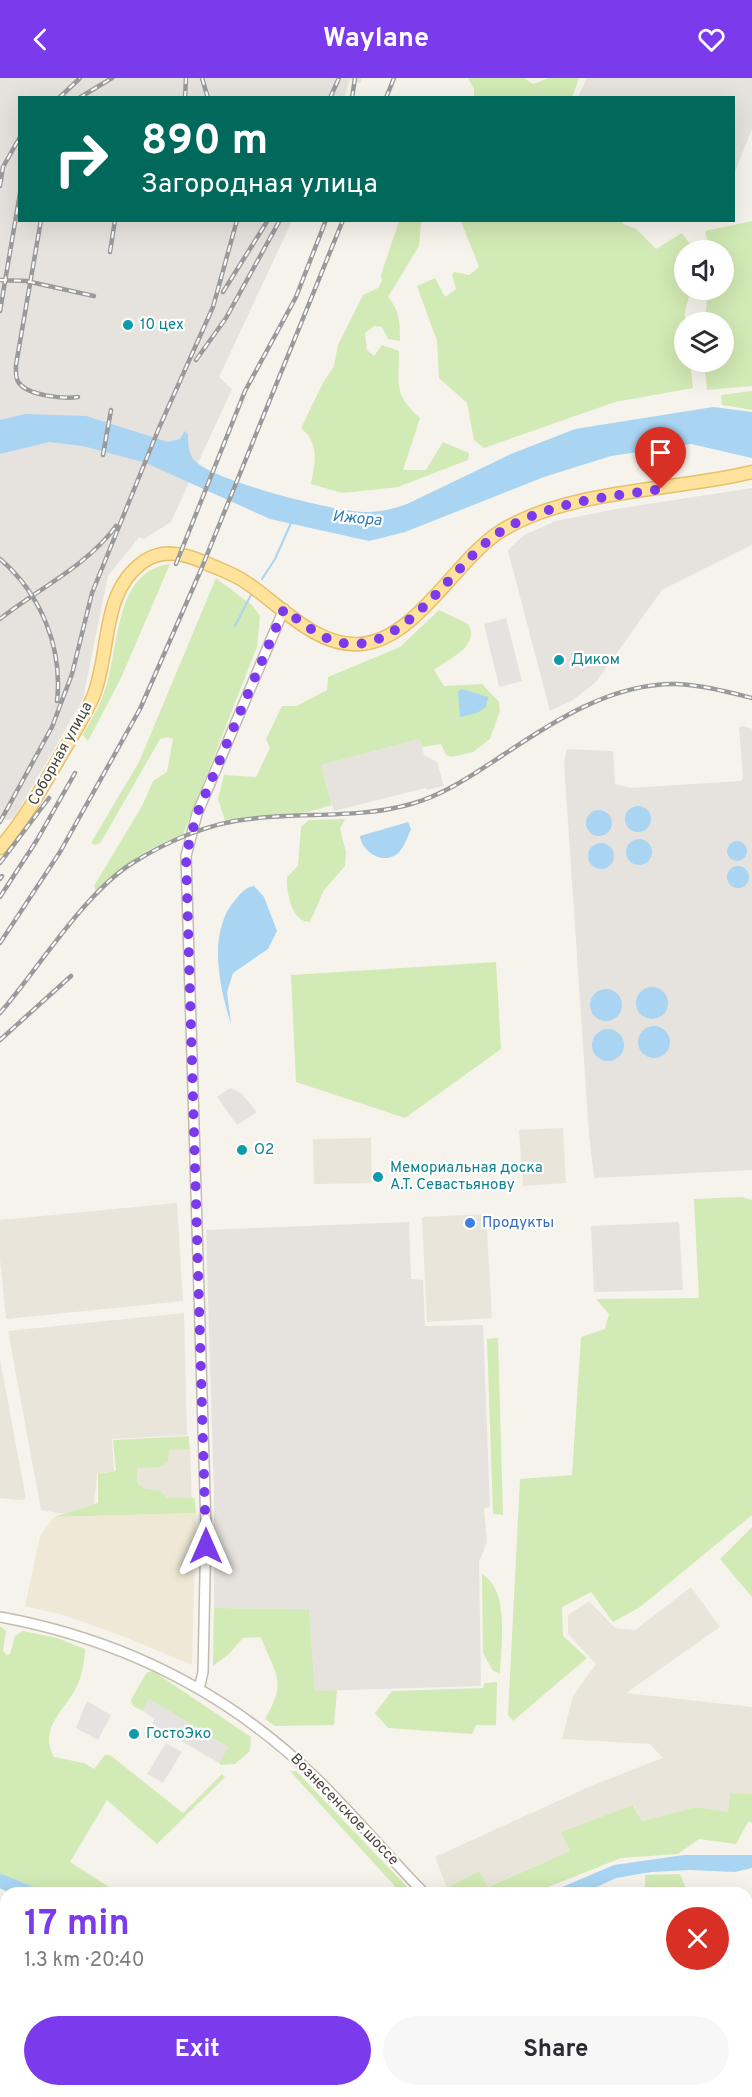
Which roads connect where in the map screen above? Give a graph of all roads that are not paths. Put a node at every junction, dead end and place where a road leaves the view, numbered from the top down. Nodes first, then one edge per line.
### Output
1 (752, 472) edge
2 (284, 609) junction
3 (0, 848) edge
4 (0, 1617) edge
5 (199, 1689) junction
6 (418, 1887) edge

1 - 2 main road
2 - 3 main road, Соборная улица
2 - 5 street
4 - 5 street, Вознесенское шоссе
5 - 6 street, Вознесенское шоссе

